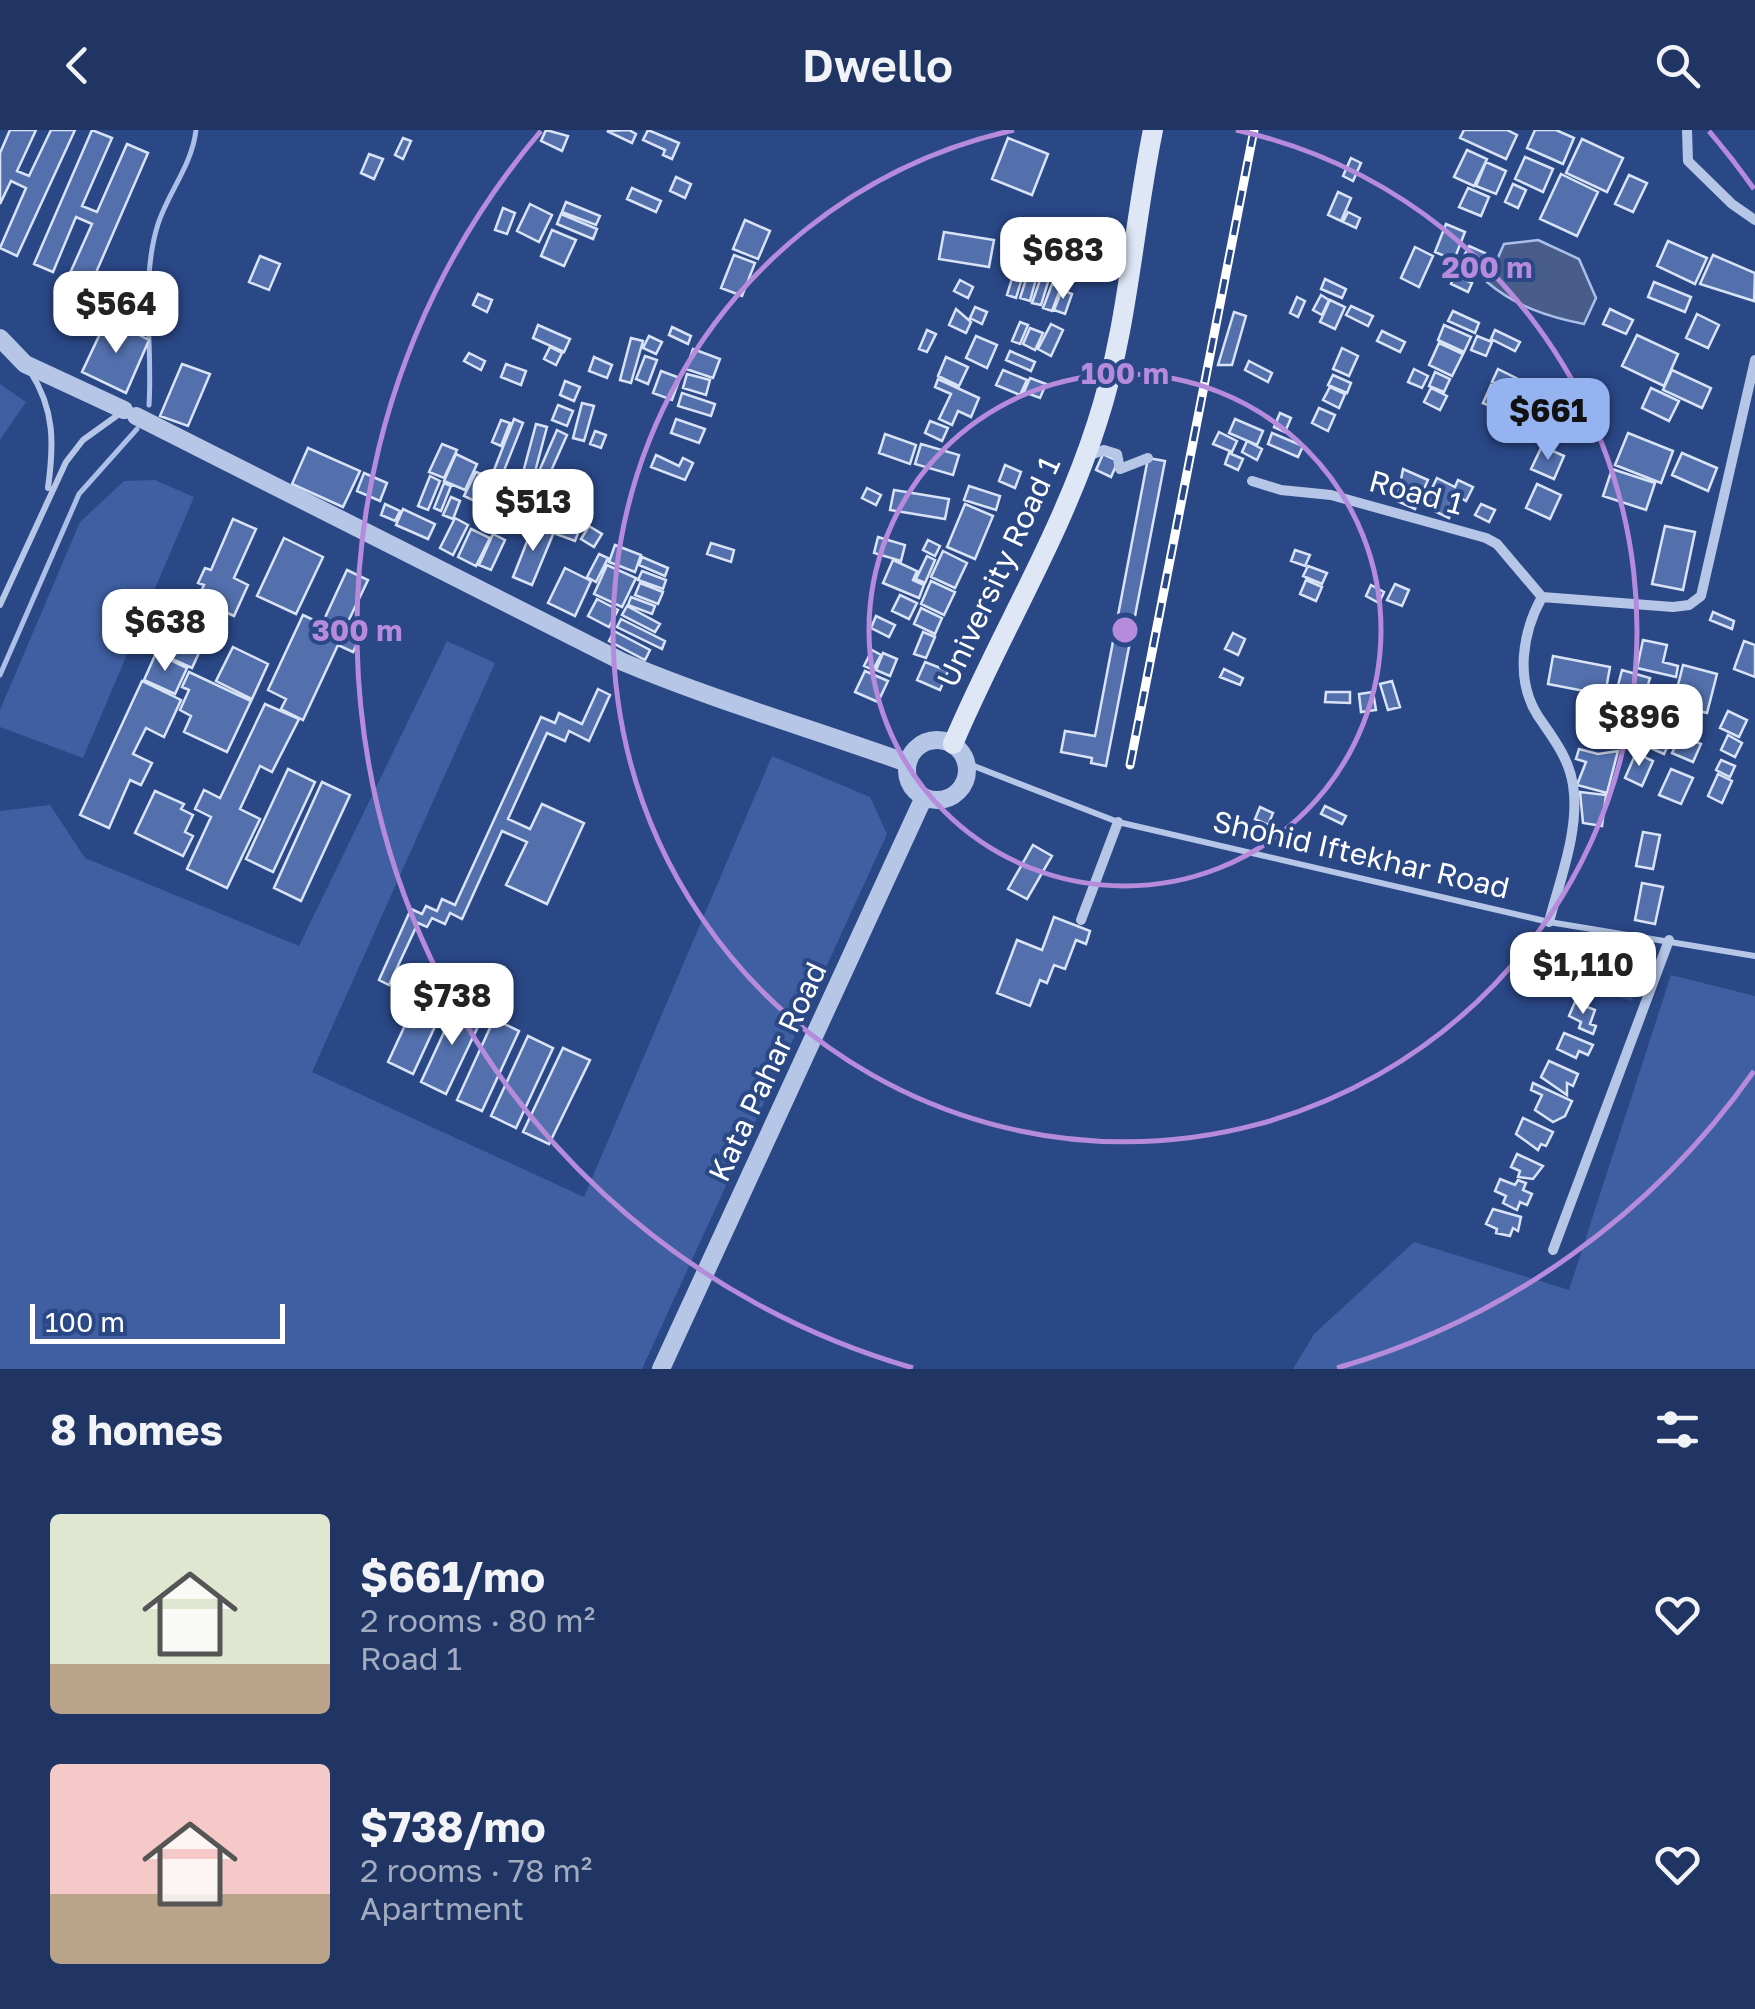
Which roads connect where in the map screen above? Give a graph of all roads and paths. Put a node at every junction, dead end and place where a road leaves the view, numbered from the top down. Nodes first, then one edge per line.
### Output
1 (1153, 130) edge
2 (1687, 130) edge
3 (1755, 220) edge
4 (0, 338) edge
5 (1755, 360) edge
6 (25, 364) junction
7 (130, 413) junction
8 (1086, 456) junction
9 (1148, 458) dead end
10 (1252, 480) dead end
11 (46, 499) junction
12 (1542, 598) junction
13 (0, 605) edge
14 (953, 744) junction
15 (907, 763) junction
16 (966, 763) junction
17 (924, 798) junction
18 (1118, 822) junction
19 (910, 831) dead end
20 (1081, 920) dead end
21 (1549, 922) junction
22 (1668, 940) junction
23 (1755, 956) edge
24 (1552, 1250) dead end
25 (661, 1369) edge

1 - 8 main road, University Road 1
2 - 3 street
4 - 6 street
5 - 12 street
6 - 7 street
6 - 11 lane
7 - 11 lane
7 - 15 street
8 - 9 street
8 - 14 main road, University Road 1
10 - 12 street, Road 1
11 - 13 lane
12 - 21 street
14 - 15 street
14 - 16 street
15 - 17 street
16 - 17 street
16 - 18 lane, Shohid Iftekhar Road
17 - 25 street, Kata Pahar Road
18 - 20 street
18 - 21 lane, Shohid Iftekhar Road
19 - 25 street, Kata Pahar Road
21 - 22 lane, Shohid Iftekhar Road
22 - 23 lane, Shohid Iftekhar Road
22 - 24 street

